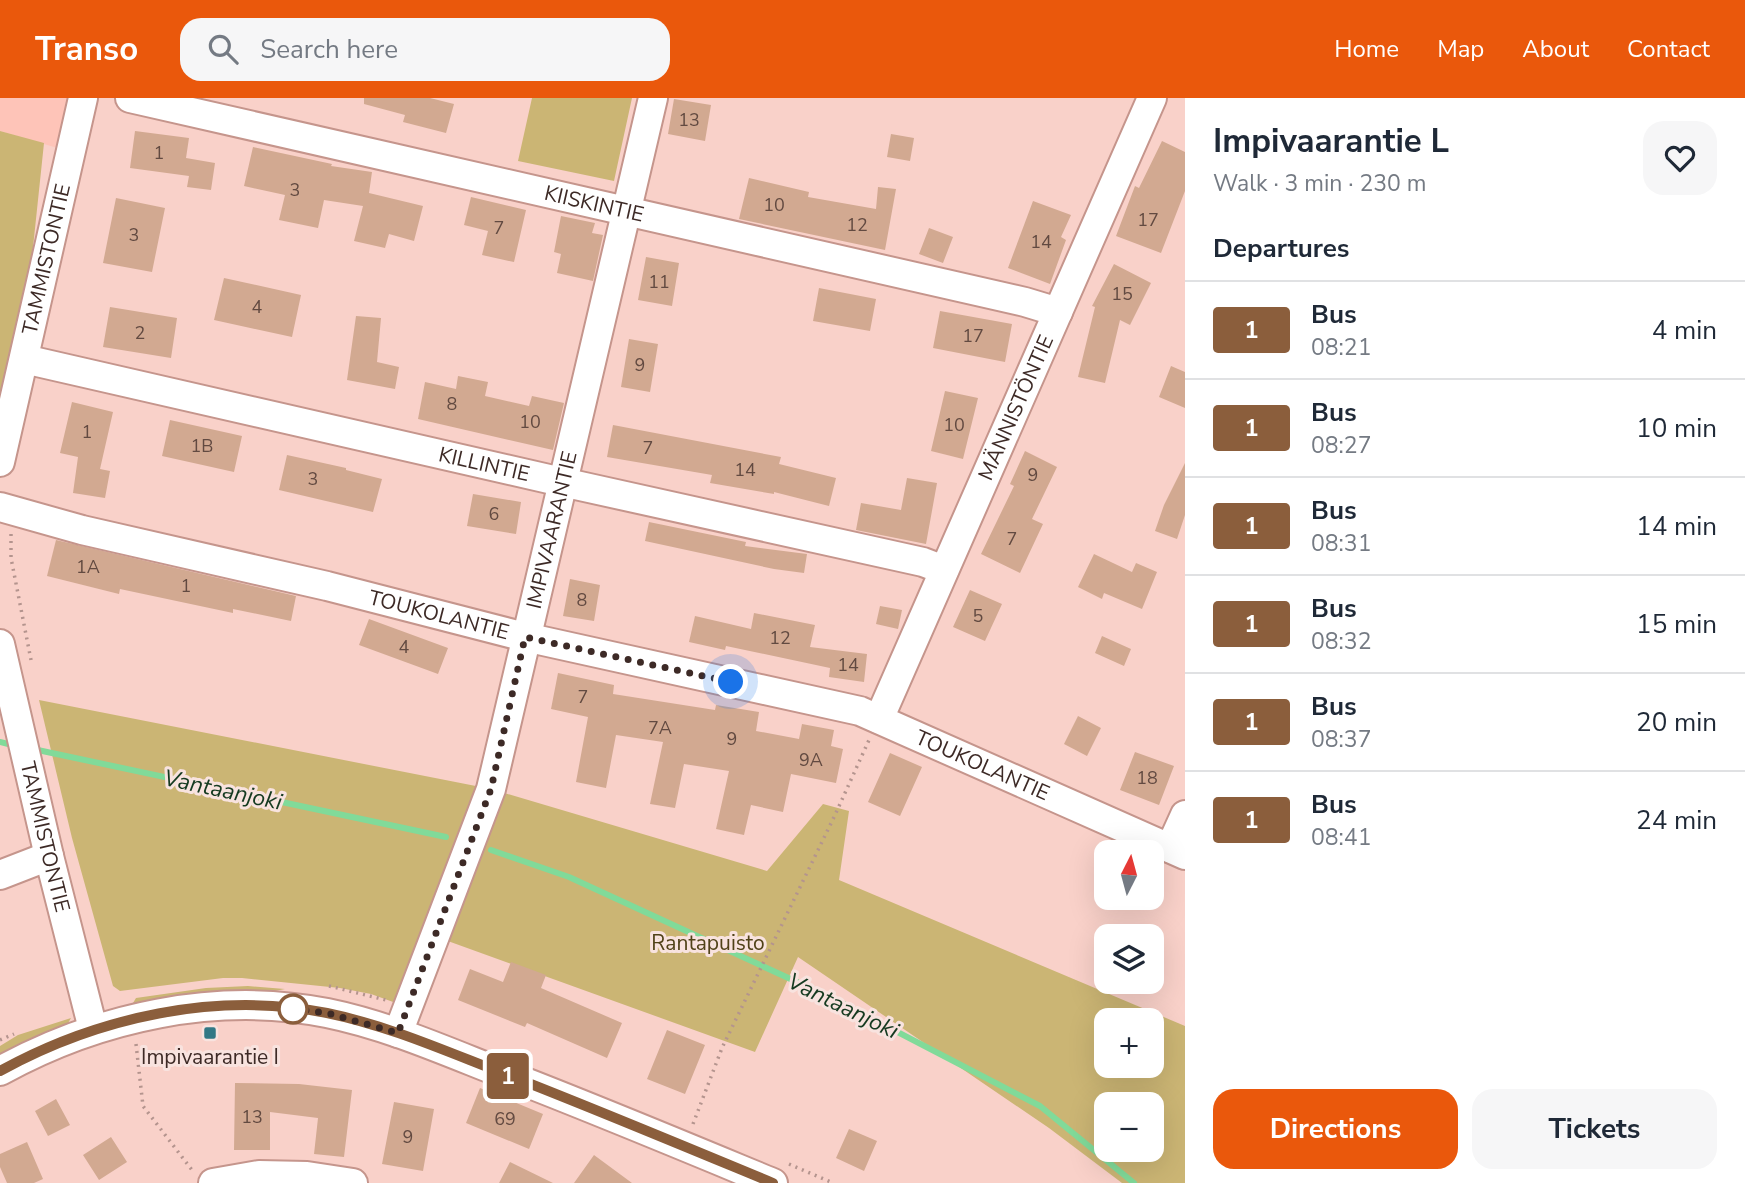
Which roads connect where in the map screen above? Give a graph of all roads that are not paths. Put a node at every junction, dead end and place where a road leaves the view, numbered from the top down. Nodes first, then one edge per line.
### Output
1 (83, 98) edge
2 (130, 98) edge
3 (653, 98) edge
4 (1152, 98) edge
5 (628, 210) junction
6 (1058, 312) junction
7 (24, 359) junction
8 (0, 461) edge
9 (562, 482) junction
10 (7, 510) edge
11 (944, 570) junction
12 (525, 637) junction
13 (0, 645) edge
14 (878, 719) junction
15 (1185, 814) edge
16 (1177, 852) edge
17 (49, 856) junction
18 (0, 875) edge
19 (93, 1029) junction
20 (398, 1033) junction
21 (0, 1071) edge
22 (203, 1177) edge
23 (353, 1183) edge
24 (773, 1183) edge

1 - 7 street, TAMMISTONTIE
2 - 5 street, KIISKINTIE
3 - 5 street, IMPIVAARANTIE
4 - 6 street, MÄNNISTÖNTIE
5 - 6 street, KIISKINTIE
5 - 9 street, IMPIVAARANTIE
6 - 11 street, MÄNNISTÖNTIE
7 - 8 street, TAMMISTONTIE
7 - 9 street, KILLINTIE
9 - 11 street, KILLINTIE
9 - 12 street, IMPIVAARANTIE
10 - 12 street, TOUKOLANTIE
11 - 14 street, MÄNNISTÖNTIE
12 - 14 street, TOUKOLANTIE
12 - 20 street, IMPIVAARANTIE
13 - 17 street, TAMMISTONTIE
14 - 16 street, TOUKOLANTIE
15 - 16 street
17 - 18 street
17 - 19 street, TAMMISTONTIE
19 - 20 street
19 - 21 street
20 - 24 street
22 - 23 street

